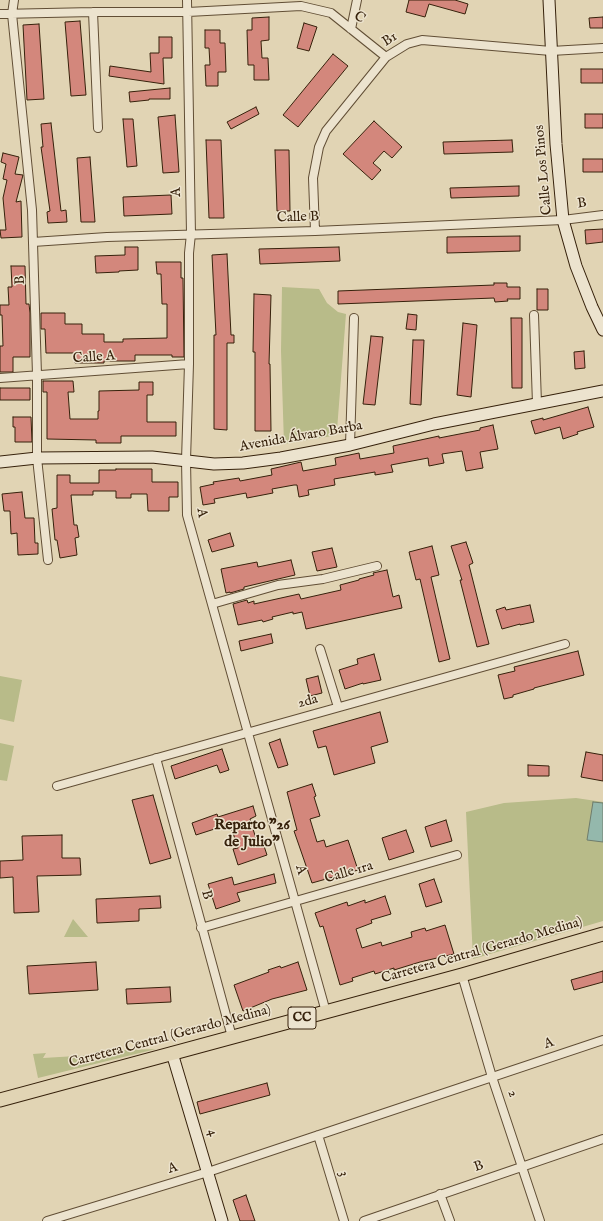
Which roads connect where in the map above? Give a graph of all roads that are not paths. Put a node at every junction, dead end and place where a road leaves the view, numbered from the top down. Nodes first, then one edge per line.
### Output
1 (14, 0) edge
2 (187, 0) edge
3 (357, 0) edge
4 (548, 0) edge
5 (93, 12) junction
6 (188, 12) junction
7 (0, 14) edge
8 (12, 14) junction
9 (351, 29) junction
10 (603, 48) edge
11 (552, 51) junction
12 (386, 58) junction
13 (98, 128) dead end
14 (603, 215) edge
15 (563, 220) junction
16 (315, 230) junction
17 (191, 234) junction
18 (33, 242) junction
19 (534, 315) dead end
20 (354, 318) dead end
21 (603, 330) edge
22 (189, 364) junction
23 (37, 375) junction
24 (0, 378) edge
25 (603, 390) edge
26 (538, 404) junction
27 (350, 445) junction
28 (37, 458) junction
29 (186, 460) junction
30 (0, 462) edge
31 (48, 560) dead end
32 (377, 566) dead end
33 (212, 604) junction
34 (565, 644) dead end
35 (320, 649) dead end
36 (338, 707) junction
37 (248, 733) junction
38 (156, 758) junction
39 (57, 786) dead end
40 (457, 855) dead end
41 (296, 901) junction
42 (202, 928) junction
43 (603, 934) edge
44 (462, 975) junction
45 (326, 1012) junction
46 (232, 1037) junction
47 (603, 1040) edge
48 (172, 1053) junction
49 (492, 1077) junction
50 (0, 1100) edge
51 (318, 1135) junction
52 (603, 1139) edge
53 (522, 1166) junction
54 (208, 1172) junction
55 (440, 1194) junction
56 (46, 1221) edge
57 (222, 1221) edge
58 (344, 1221) edge
59 (364, 1221) edge
60 (450, 1221) edge
61 (540, 1221) edge

1 - 8 street, B
2 - 6 street, A
3 - 9 street
4 - 11 street, Calle Los Pinos
5 - 6 street, C
5 - 8 street, C
5 - 13 street
6 - 9 street, C
6 - 17 street, A
7 - 8 street, C
8 - 18 street, B
9 - 12 street, C
10 - 11 street, B1
11 - 12 street, B1
11 - 15 street, Calle Los Pinos
12 - 16 street, B1
14 - 15 street, B
15 - 16 street, Calle B
15 - 21 street, Calle Los Pinos
16 - 17 street, Calle B
17 - 18 street, Calle B
17 - 22 street, A
18 - 23 street, B
19 - 26 street
20 - 27 street
22 - 23 street, Calle A
22 - 29 street, A
23 - 24 street, Calle A
23 - 28 street, B
25 - 26 street, Avenida Álvaro Barba
26 - 27 street, Avenida Álvaro Barba
27 - 29 street, Avenida Álvaro Barba
28 - 29 street, Avenida Álvaro Barba
28 - 30 street, Avenida Álvaro Barba
28 - 31 street, B
29 - 33 street, A
32 - 33 street
33 - 37 street, A
34 - 36 street, 2da
35 - 36 street
36 - 37 street, 2da
37 - 38 street, 2da
37 - 41 street, A
38 - 39 street, 2da
38 - 42 street, B
40 - 41 street, Calle 1ra
41 - 42 street, Calle 1ra
41 - 45 street, A
42 - 46 street, B
43 - 44 main road, Carretera Central (Gerardo Medina) / CC
44 - 45 main road, Carretera Central (Gerardo Medina) / CC
44 - 49 street, 2
45 - 46 main road, Carretera Central (Gerardo Medina) / CC
46 - 48 main road, Carretera Central (Gerardo Medina) / CC
47 - 49 street, A
48 - 50 main road, Carretera Central (Gerardo Medina) / CC
48 - 54 street, 4
49 - 51 street, A
49 - 53 street, 2
51 - 54 street, A
51 - 58 street, 3
52 - 53 street, B
53 - 55 street, B
53 - 61 street, 2
54 - 56 street, A
54 - 57 street, 4
55 - 59 street, B
55 - 60 street

